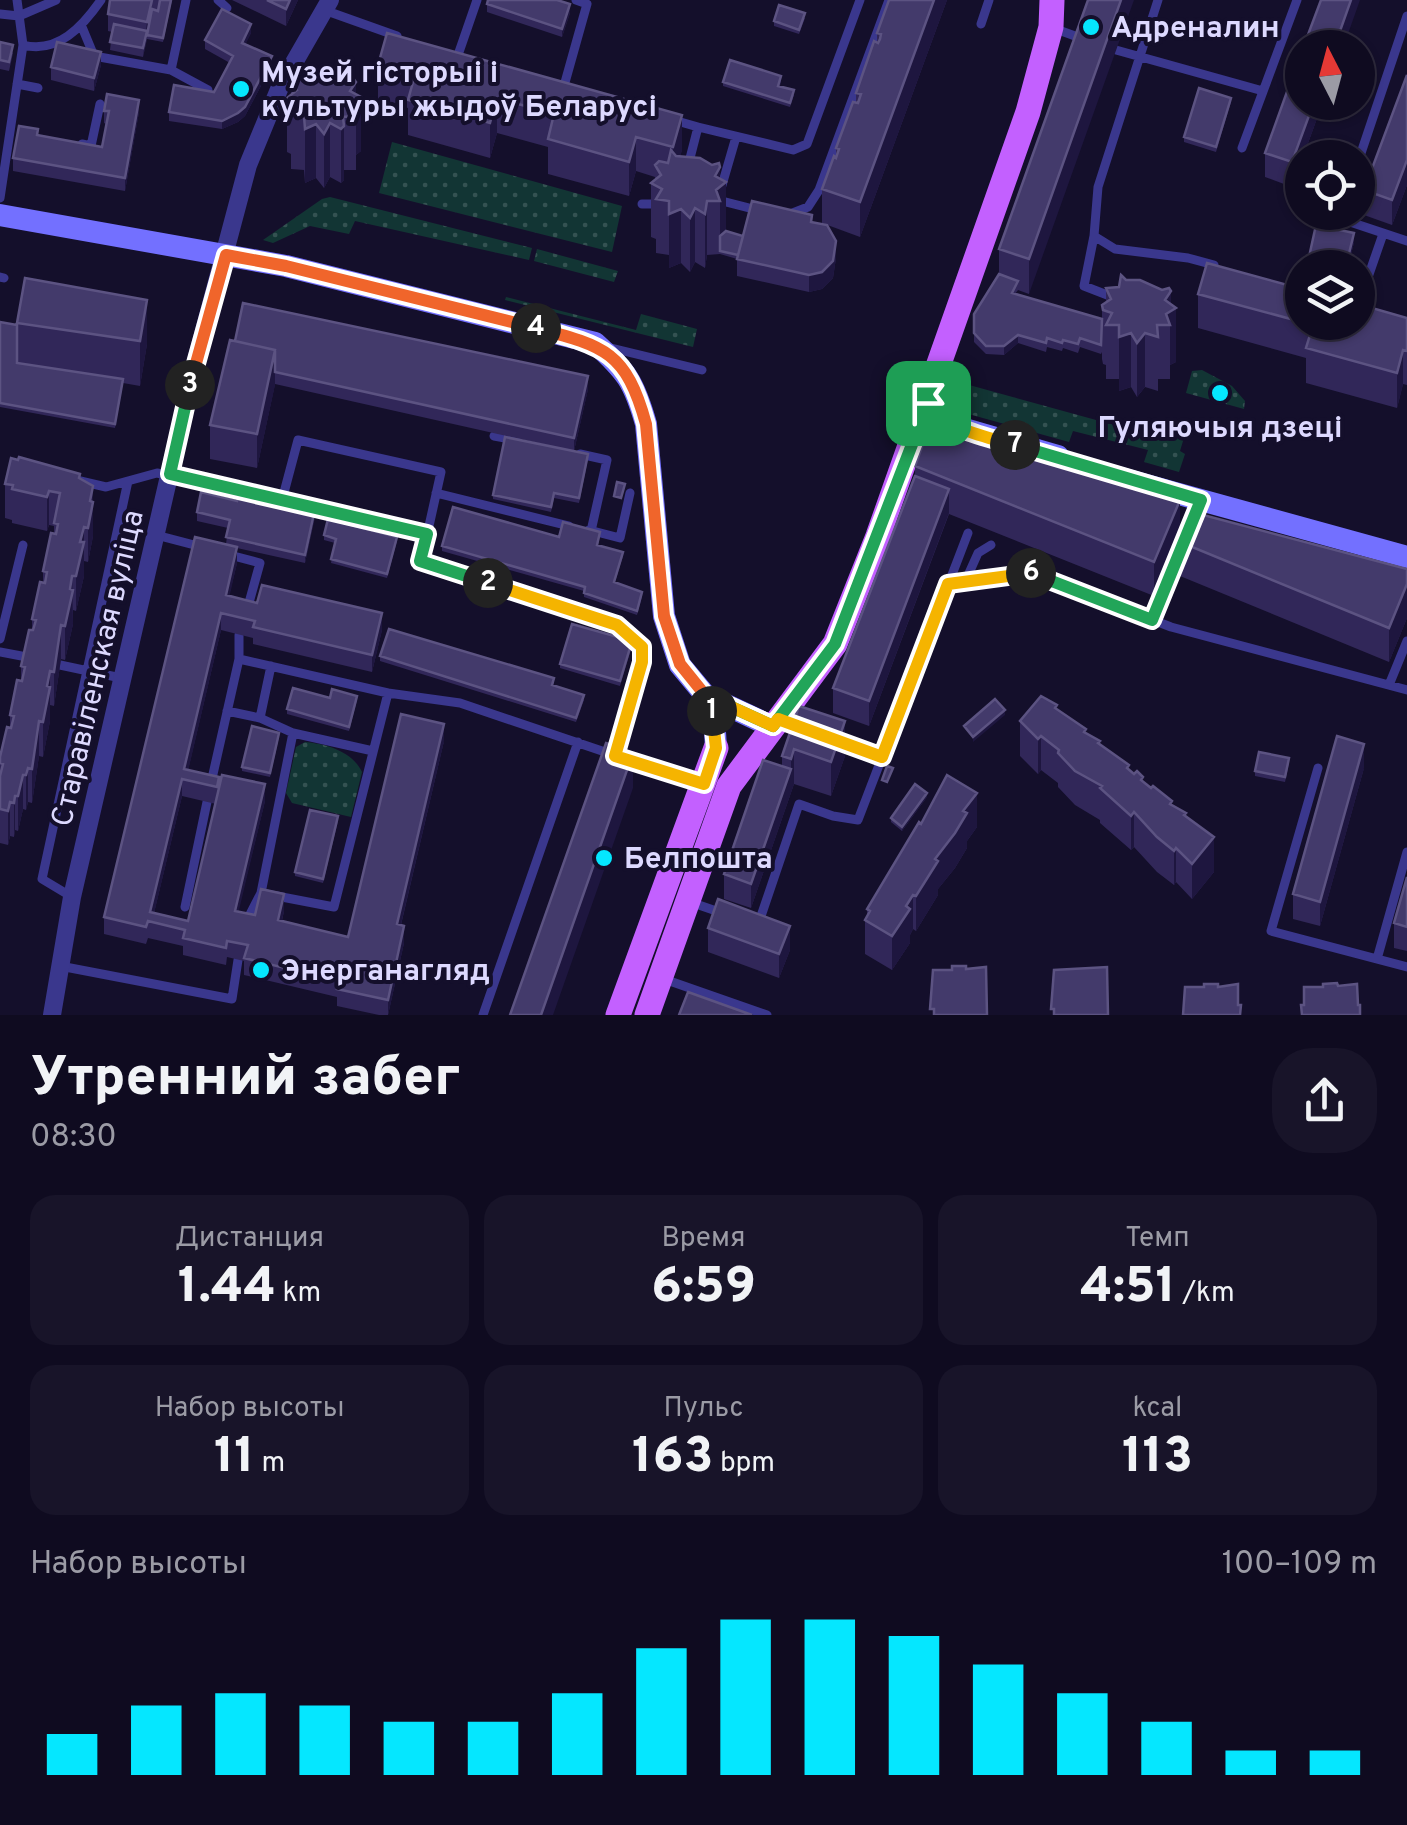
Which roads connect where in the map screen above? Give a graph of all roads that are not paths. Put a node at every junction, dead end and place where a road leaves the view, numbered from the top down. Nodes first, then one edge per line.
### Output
1 (17, 0) edge
2 (56, 0) edge
3 (101, 0) edge
4 (186, 0) edge
5 (218, 0) edge
6 (477, 0) edge
7 (576, 0) edge
8 (860, 0) edge
9 (888, 0) edge
10 (989, 0) edge
11 (1052, 0) edge
12 (1158, 0) edge
13 (1297, 0) edge
14 (327, 5) edge
15 (227, 8) edge
16 (0, 14) edge
17 (20, 16) junction
18 (1407, 16) edge
19 (980, 24) dead end
20 (1051, 26) junction
21 (82, 27) junction
22 (403, 38) edge
23 (1086, 40) edge
24 (24, 45) junction
25 (440, 49) edge
26 (1116, 50) edge
27 (458, 55) junction
28 (1139, 58) junction
29 (476, 60) edge
30 (171, 70) junction
31 (546, 80) edge
32 (17, 84) junction
33 (564, 86) junction
34 (38, 88) dead end
35 (208, 90) edge
36 (580, 91) edge
37 (1263, 91) junction
38 (0, 98) edge
39 (14, 101) junction
40 (100, 104) dead end
41 (664, 117) edge
42 (698, 127) junction
43 (10, 132) junction
44 (26, 134) edge
45 (736, 137) junction
46 (1365, 140) edge
47 (75, 143) edge
48 (1242, 148) dead end
49 (686, 174) edge
50 (700, 195) edge
51 (0, 198) edge
52 (672, 198) edge
53 (718, 200) junction
54 (642, 204) dead end
55 (766, 212) edge
56 (0, 215) edge
57 (783, 217) edge
58 (1372, 230) edge
59 (1383, 234) junction
60 (1094, 236) junction
61 (1407, 241) edge
62 (226, 255) junction
63 (1375, 257) edge
64 (1219, 267) edge
65 (1134, 305) edge
66 (595, 344) junction
67 (702, 370) dead end
68 (928, 403) junction
69 (494, 436) edge
70 (532, 444) edge
71 (912, 446) junction
72 (569, 452) edge
73 (1103, 473) junction
74 (170, 474) junction
75 (57, 475) edge
76 (128, 481) junction
77 (436, 493) junction
78 (630, 493) dead end
79 (282, 500) junction
80 (591, 531) junction
81 (968, 532) dead end
82 (1190, 532) edge
83 (427, 534) junction
84 (156, 536) junction
85 (23, 545) dead end
86 (991, 545) dead end
87 (1407, 557) edge
88 (965, 582) junction
89 (948, 584) junction
90 (245, 617) edge
91 (1152, 620) junction
92 (238, 634) edge
93 (0, 638) edge
94 (1407, 641) edge
95 (0, 652) edge
96 (34, 659) edge
97 (239, 659) junction
98 (60, 665) edge
99 (271, 666) junction
100 (88, 671) junction
101 (124, 679) junction
102 (1389, 686) junction
103 (1406, 687) edge
104 (388, 693) junction
105 (705, 695) junction
106 (227, 711) junction
107 (260, 718) junction
108 (781, 723) junction
109 (294, 732) junction
110 (820, 734) edge
111 (578, 742) junction
112 (716, 748) joint
113 (373, 751) junction
114 (615, 756) junction
115 (882, 757) junction
116 (628, 758) junction
117 (1318, 768) dead end
118 (622, 776) edge
119 (704, 784) junction
120 (1407, 852) edge
121 (261, 893) junction
122 (72, 897) junction
123 (688, 901) junction
124 (185, 907) dead end
125 (758, 926) junction
126 (242, 930) edge
127 (774, 931) edge
128 (1377, 958) junction
129 (238, 960) edge
130 (60, 966) junction
131 (1407, 967) edge
132 (635, 968) junction
133 (661, 978) junction
134 (52, 1015) edge
135 (483, 1015) edge
136 (618, 1015) edge
137 (647, 1015) edge
138 (767, 1015) edge

1 - 17 lane
2 - 17 lane
3 - 21 lane
4 - 30 lane
5 - 15 lane
6 - 27 lane
7 - 33 lane
8 - 45 lane
9 - 57 lane
10 - 19 lane
11 - 20 main road
12 - 28 lane
13 - 37 lane
14 - 22 lane
14 - 62 street, Старавіленская вуліца
16 - 17 lane
17 - 24 lane
18 - 46 lane
20 - 23 lane
20 - 68 main road
21 - 24 lane
21 - 30 lane
24 - 32 lane
25 - 27 lane
26 - 28 lane
27 - 29 lane
28 - 37 lane
28 - 60 lane
30 - 35 lane
31 - 33 lane
32 - 34 lane
32 - 39 lane
33 - 36 lane
37 - 48 lane
38 - 39 lane
39 - 43 lane
40 - 47 lane
41 - 42 lane
42 - 45 lane
42 - 49 lane
43 - 44 lane
43 - 51 lane
45 - 53 lane
50 - 53 lane
52 - 54 lane
53 - 55 lane
56 - 62 main road
58 - 59 lane
59 - 61 lane
59 - 63 lane
60 - 64 lane
60 - 65 lane
62 - 66 main road
62 - 74 street, Старавіленская вуліца
66 - 67 lane
66 - 105 main road
68 - 71 main road
68 - 73 main road
69 - 70 lane
71 - 73 main road
71 - 108 main road
72 - 80 lane
73 - 87 main road
74 - 76 lane
74 - 79 lane
74 - 84 street, Старавіленская вуліца
75 - 76 lane
76 - 100 lane
77 - 79 lane
77 - 80 lane
77 - 83 lane
78 - 80 lane
79 - 83 lane
81 - 89 lane
82 - 91 lane
83 - 114 lane
84 - 90 lane
84 - 101 street, Старавіленская вуліца
85 - 93 lane
86 - 88 lane
88 - 89 lane
88 - 91 lane
89 - 115 lane
91 - 102 lane
92 - 97 lane
94 - 102 lane
95 - 96 lane
97 - 99 lane
97 - 106 lane
98 - 100 lane
99 - 104 lane
99 - 107 lane
100 - 101 lane
100 - 122 lane
101 - 122 street, Старавіленская вуліца
102 - 103 lane
104 - 111 lane
104 - 113 lane
105 - 108 main road
105 - 112 main road
106 - 107 lane
106 - 124 lane
107 - 109 lane
108 - 123 main road
109 - 113 lane
109 - 121 lane
110 - 115 lane
111 - 114 lane
111 - 135 lane
112 - 119 main road
113 - 121 lane
114 - 116 lane
115 - 125 lane
116 - 118 lane
116 - 119 lane
117 - 128 lane
119 - 132 main road
120 - 128 lane
121 - 126 lane
122 - 130 street, Старавіленская вуліца
123 - 125 lane
123 - 133 main road
125 - 127 lane
128 - 131 lane
129 - 130 lane
130 - 134 street, Старавіленская вуліца
132 - 133 lane
132 - 136 main road
133 - 137 main road
133 - 138 lane

